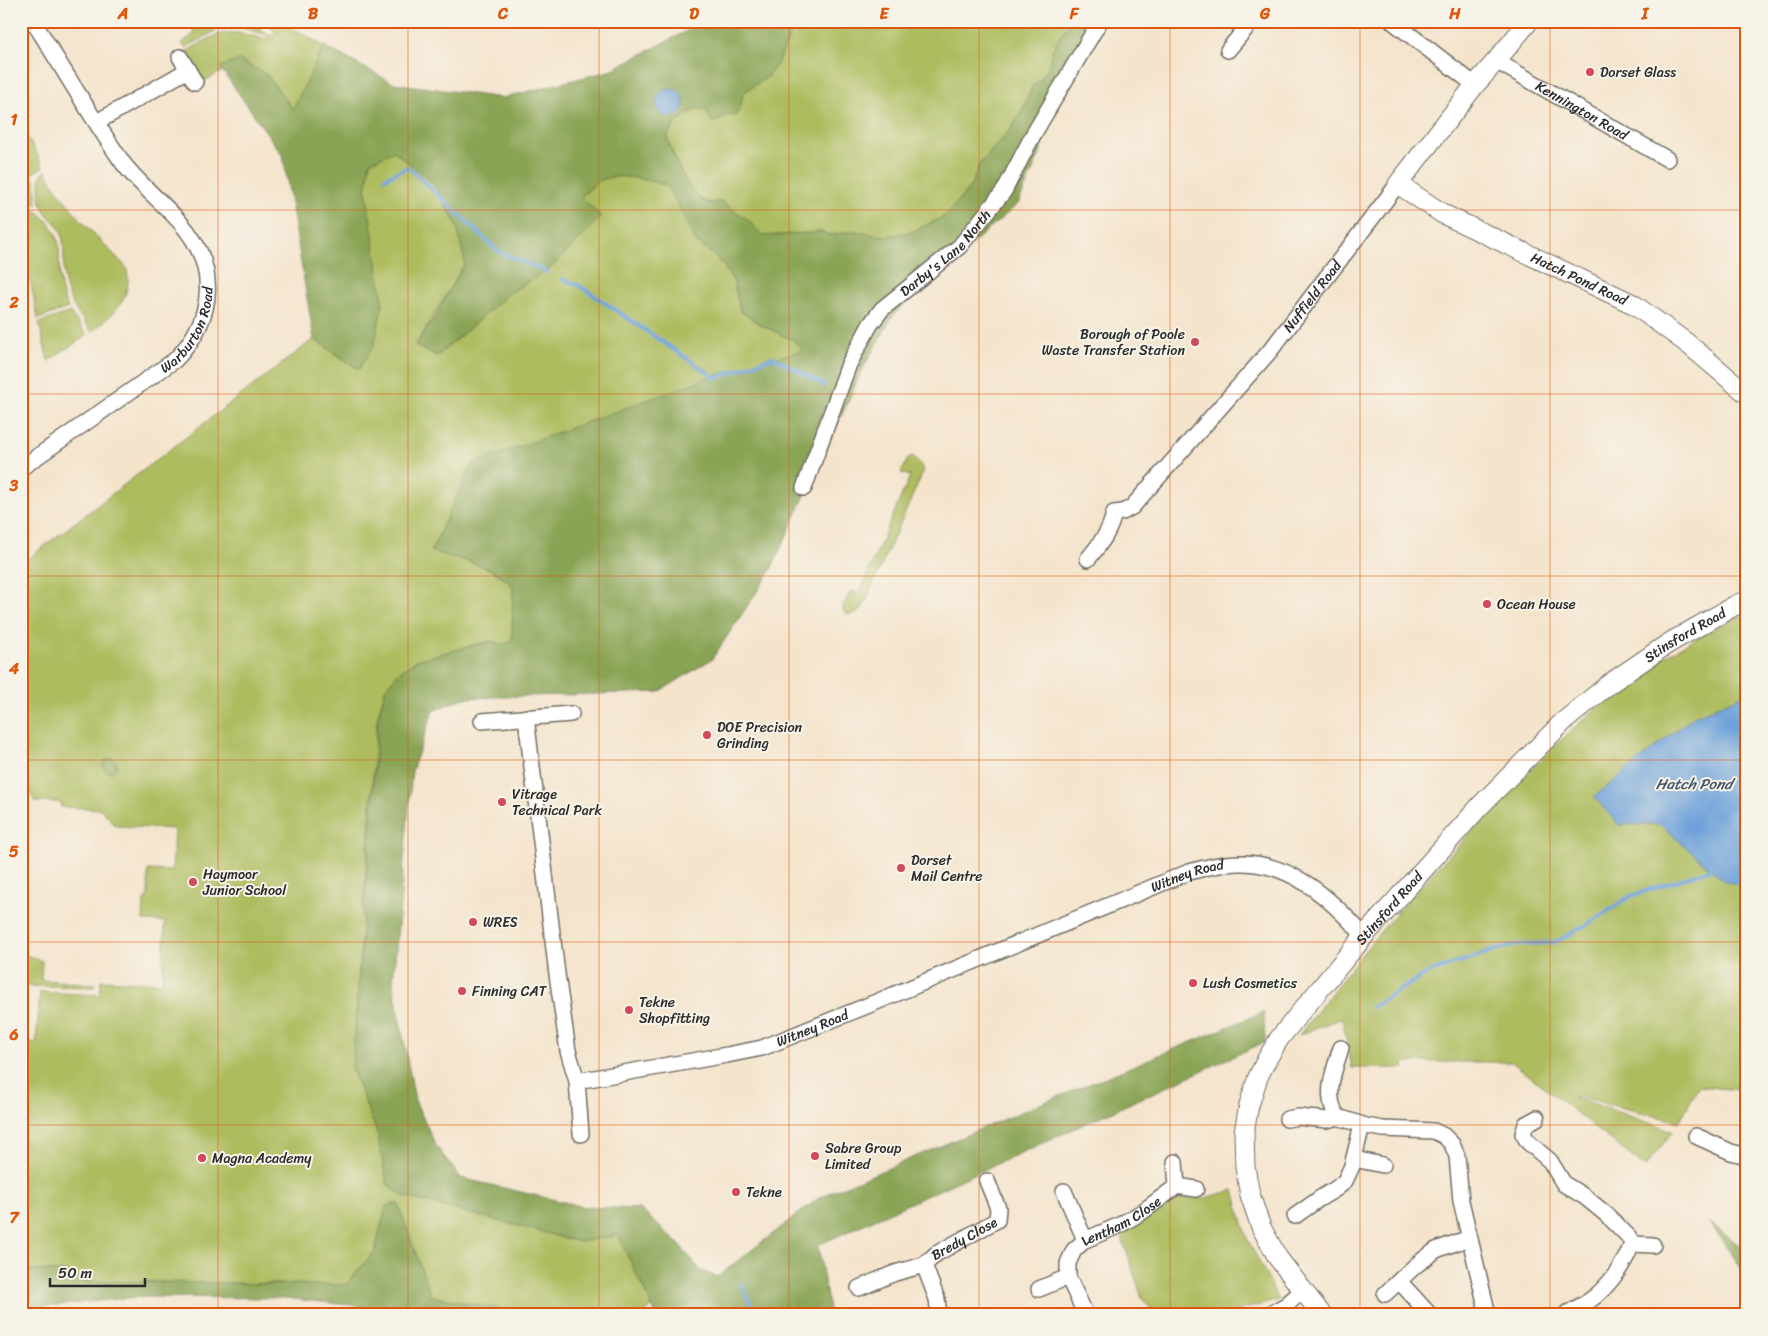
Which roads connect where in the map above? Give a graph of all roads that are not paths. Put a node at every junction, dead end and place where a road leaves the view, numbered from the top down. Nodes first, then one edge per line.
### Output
1 (33, 21) edge
2 (1100, 21) edge
3 (1252, 21) edge
4 (1392, 21) edge
5 (1529, 21) edge
6 (1228, 50) dead end
7 (1496, 62) junction
8 (188, 70) dead end
9 (1474, 85) junction
10 (97, 122) junction
11 (1667, 159) dead end
12 (1398, 184) junction
13 (1747, 394) edge
14 (21, 468) edge
15 (804, 488) dead end
16 (1088, 559) dead end
17 (1747, 600) edge
18 (571, 714) dead end
19 (526, 718) junction
20 (482, 721) dead end
21 (1364, 936) junction
22 (1341, 1048) dead end
23 (577, 1081) junction
24 (1287, 1118) dead end
25 (1338, 1118) junction
26 (1537, 1118) dead end
27 (1362, 1125) junction
28 (581, 1134) dead end
29 (1696, 1136) dead end
30 (1747, 1156) edge
31 (1354, 1159) junction
32 (1175, 1162) dead end
33 (1382, 1165) dead end
34 (987, 1181) dead end
35 (1177, 1186) junction
36 (1196, 1189) dead end
37 (1064, 1190) dead end
38 (1295, 1216) dead end
39 (1469, 1238) junction
40 (1085, 1240) junction
41 (1632, 1244) junction
42 (1653, 1245) dead end
43 (924, 1265) junction
44 (1068, 1277) junction
45 (1399, 1281) junction
46 (859, 1288) dead end
47 (1039, 1289) dead end
48 (1302, 1290) junction
49 (1385, 1294) dead end
50 (1568, 1314) edge
51 (939, 1315) edge
52 (1086, 1315) edge
53 (1268, 1315) edge
54 (1322, 1315) edge
55 (1430, 1315) edge
56 (1488, 1315) edge

1 - 10 street, Warburton Road
2 - 15 street, Darby's Lane North
3 - 6 street
4 - 9 street
5 - 7 street, Nuffield Road
7 - 9 street, Nuffield Road
7 - 11 street, Kennington Road
8 - 10 street
9 - 12 street, Nuffield Road
10 - 14 street, Warburton Road
12 - 13 street, Hatch Pond Road
12 - 16 street, Nuffield Road
17 - 21 street, Stinsford Road
18 - 19 street
19 - 20 street
19 - 23 street
21 - 23 street, Witney Road
21 - 48 street, Stinsford Road
22 - 25 street
23 - 28 street
24 - 25 street
25 - 27 street
26 - 41 street
27 - 31 street
27 - 39 street
29 - 30 street
31 - 33 street
31 - 38 street
32 - 35 street
34 - 43 street, Bredy Close
35 - 36 street
35 - 40 street, Lentham Close
37 - 40 street
39 - 45 street
39 - 56 street
40 - 44 street, Lentham Close
41 - 42 street
41 - 50 street
43 - 46 street, Bredy Close
43 - 51 street, Bredy Close
44 - 47 street
44 - 52 street
45 - 49 street
45 - 55 street
48 - 53 street
48 - 54 street, Stinsford Road

